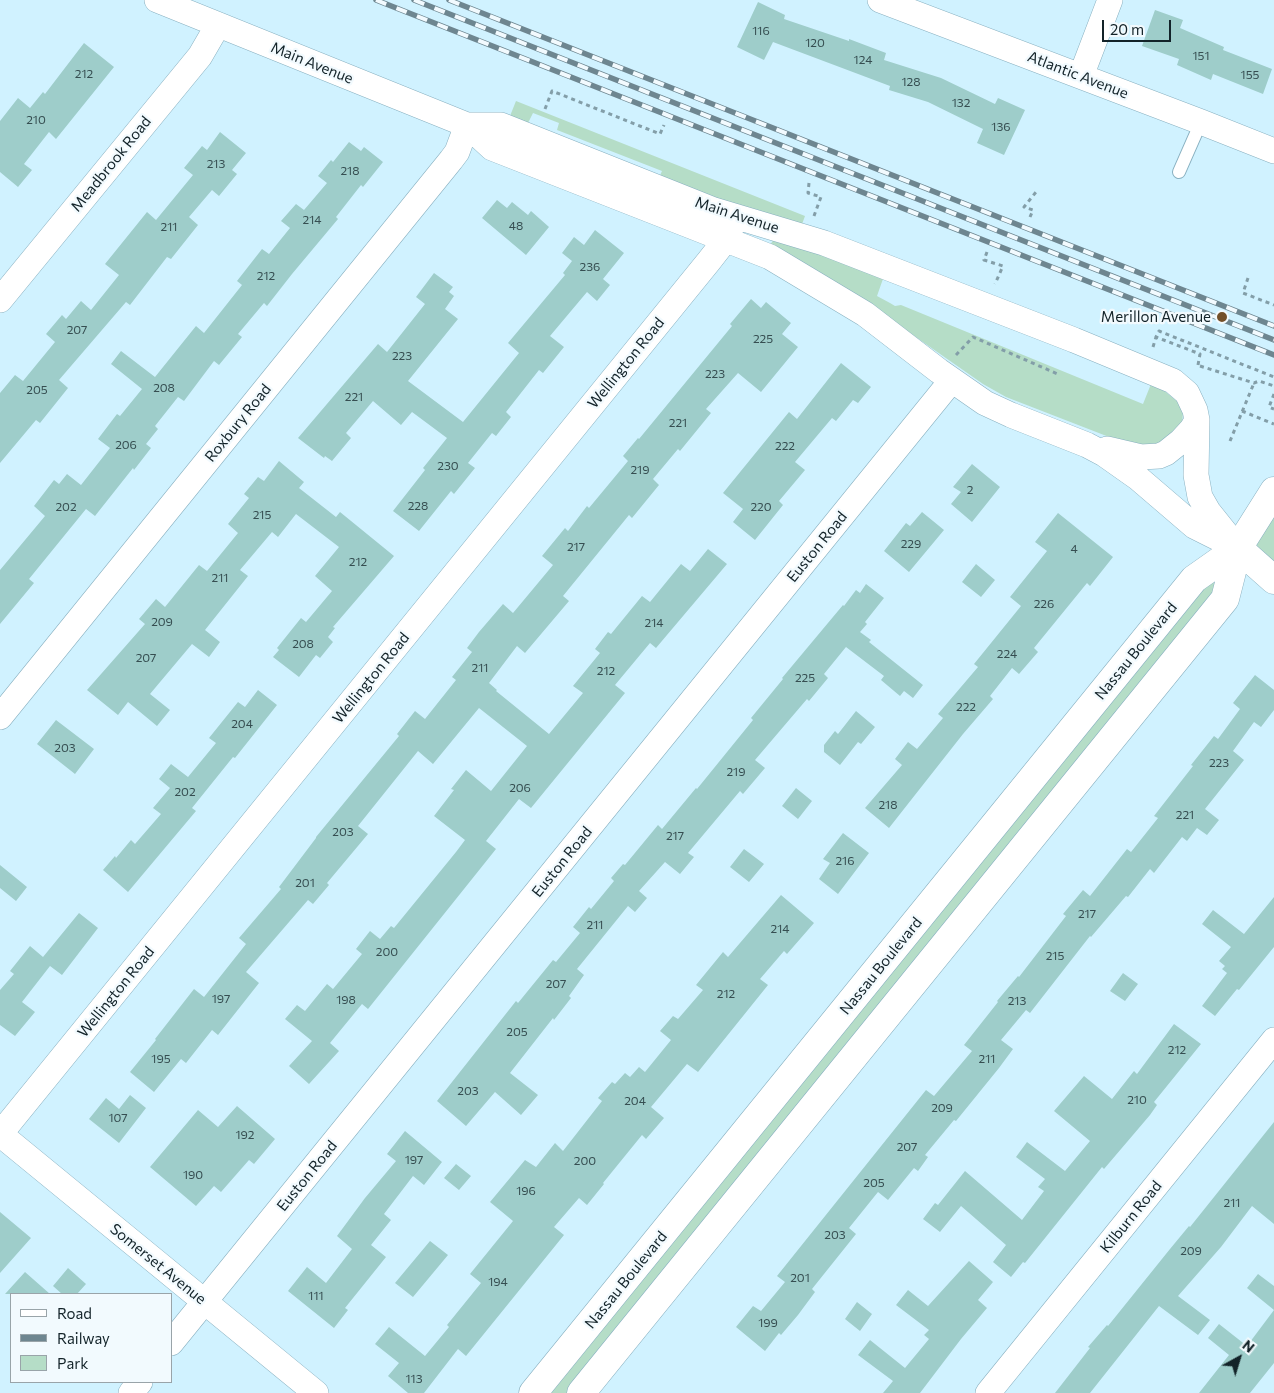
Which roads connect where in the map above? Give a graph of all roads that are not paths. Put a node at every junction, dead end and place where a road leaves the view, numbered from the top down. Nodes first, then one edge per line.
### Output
1 (157, 0) edge
2 (880, 0) edge
3 (1110, 0) edge
4 (218, 24) junction
5 (1080, 76) junction
6 (1201, 122) junction
7 (467, 125) junction
8 (1274, 151) edge
9 (1179, 172) dead end
10 (737, 217) junction
11 (724, 239) junction
12 (0, 300) edge
13 (951, 370) junction
14 (1197, 420) junction
15 (1088, 445) junction
16 (1274, 491) edge
17 (1238, 548) junction
18 (1274, 580) edge
19 (0, 717) edge
20 (1274, 1040) edge
21 (0, 1134) edge
22 (205, 1302) junction
23 (172, 1343) edge
24 (139, 1383) edge
25 (131, 1393) edge
26 (316, 1393) edge
27 (533, 1393) edge
28 (581, 1393) edge
29 (988, 1393) edge

1 - 4 street, Main Avenue
2 - 5 street, Atlantic Avenue
3 - 5 street
4 - 7 street, Main Avenue
4 - 12 street, Meadbrook Road
5 - 6 street, Atlantic Avenue
6 - 8 street, Atlantic Avenue
6 - 9 lane
7 - 10 street, Main Avenue
7 - 11 street, Main Avenue
7 - 19 street, Roxbury Road
10 - 11 street, Wellington Road
10 - 14 street, Main Avenue
11 - 13 street, Main Avenue
11 - 21 street, Wellington Road
13 - 15 street
13 - 22 street, Euston Road
14 - 15 street
14 - 17 street
15 - 17 street
16 - 17 main road, Nassau Boulevard
17 - 18 main road
17 - 27 main road, Nassau Boulevard
17 - 28 main road, Nassau Boulevard
20 - 29 street, Kilburn Road
21 - 22 street, Somerset Avenue
22 - 23 street, Euston Road
22 - 26 street, Somerset Avenue
24 - 25 street

